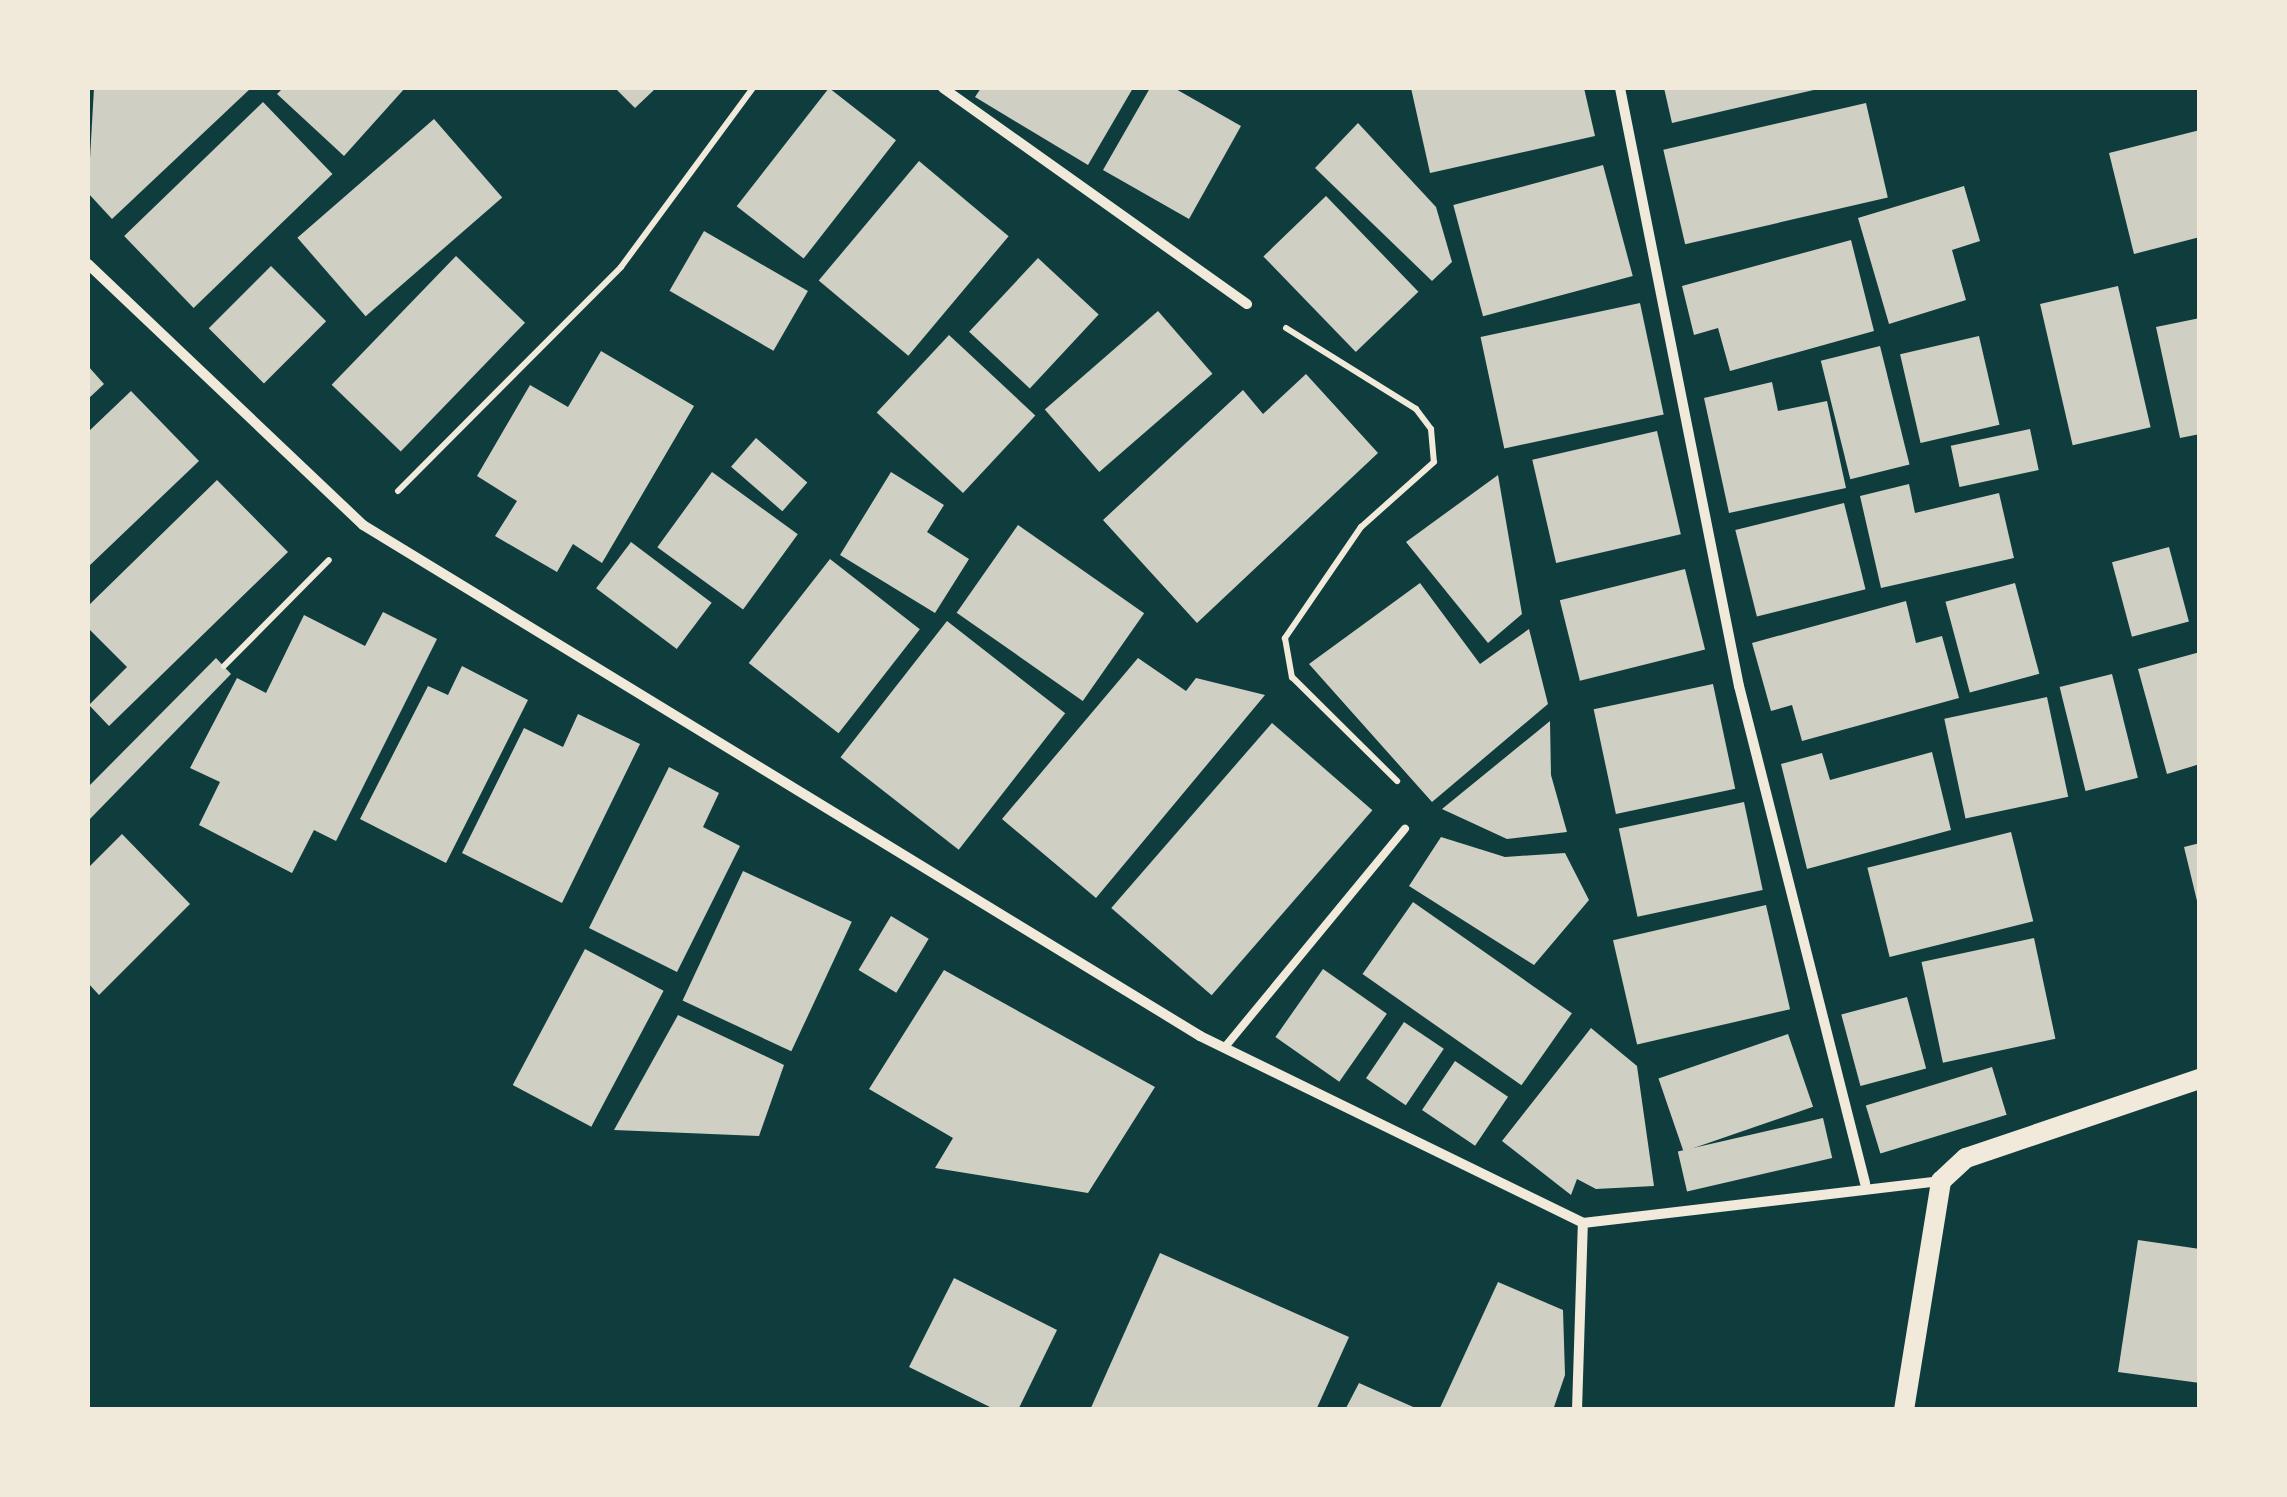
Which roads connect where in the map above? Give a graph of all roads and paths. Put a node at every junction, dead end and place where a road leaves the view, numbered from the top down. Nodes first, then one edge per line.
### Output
1 (753, 88) edge
2 (943, 88) edge
3 (1620, 88) edge
4 (88, 264) edge
5 (1246, 304) joint
6 (399, 491) dead end
7 (325, 565) dead end
8 (224, 666) dead end
9 (1404, 830) joint
10 (1224, 1048) junction
11 (2200, 1079) edge
12 (1941, 1181) junction
13 (1865, 1183) junction
14 (1583, 1223) junction
15 (1578, 1410) edge
16 (1904, 1410) edge

1 - 6 path
2 - 5 street
3 - 13 street
4 - 10 street
5 - 9 path
7 - 8 path
9 - 10 lane
10 - 14 street
11 - 12 main road
12 - 13 street
12 - 16 main road
13 - 14 street
14 - 15 street

